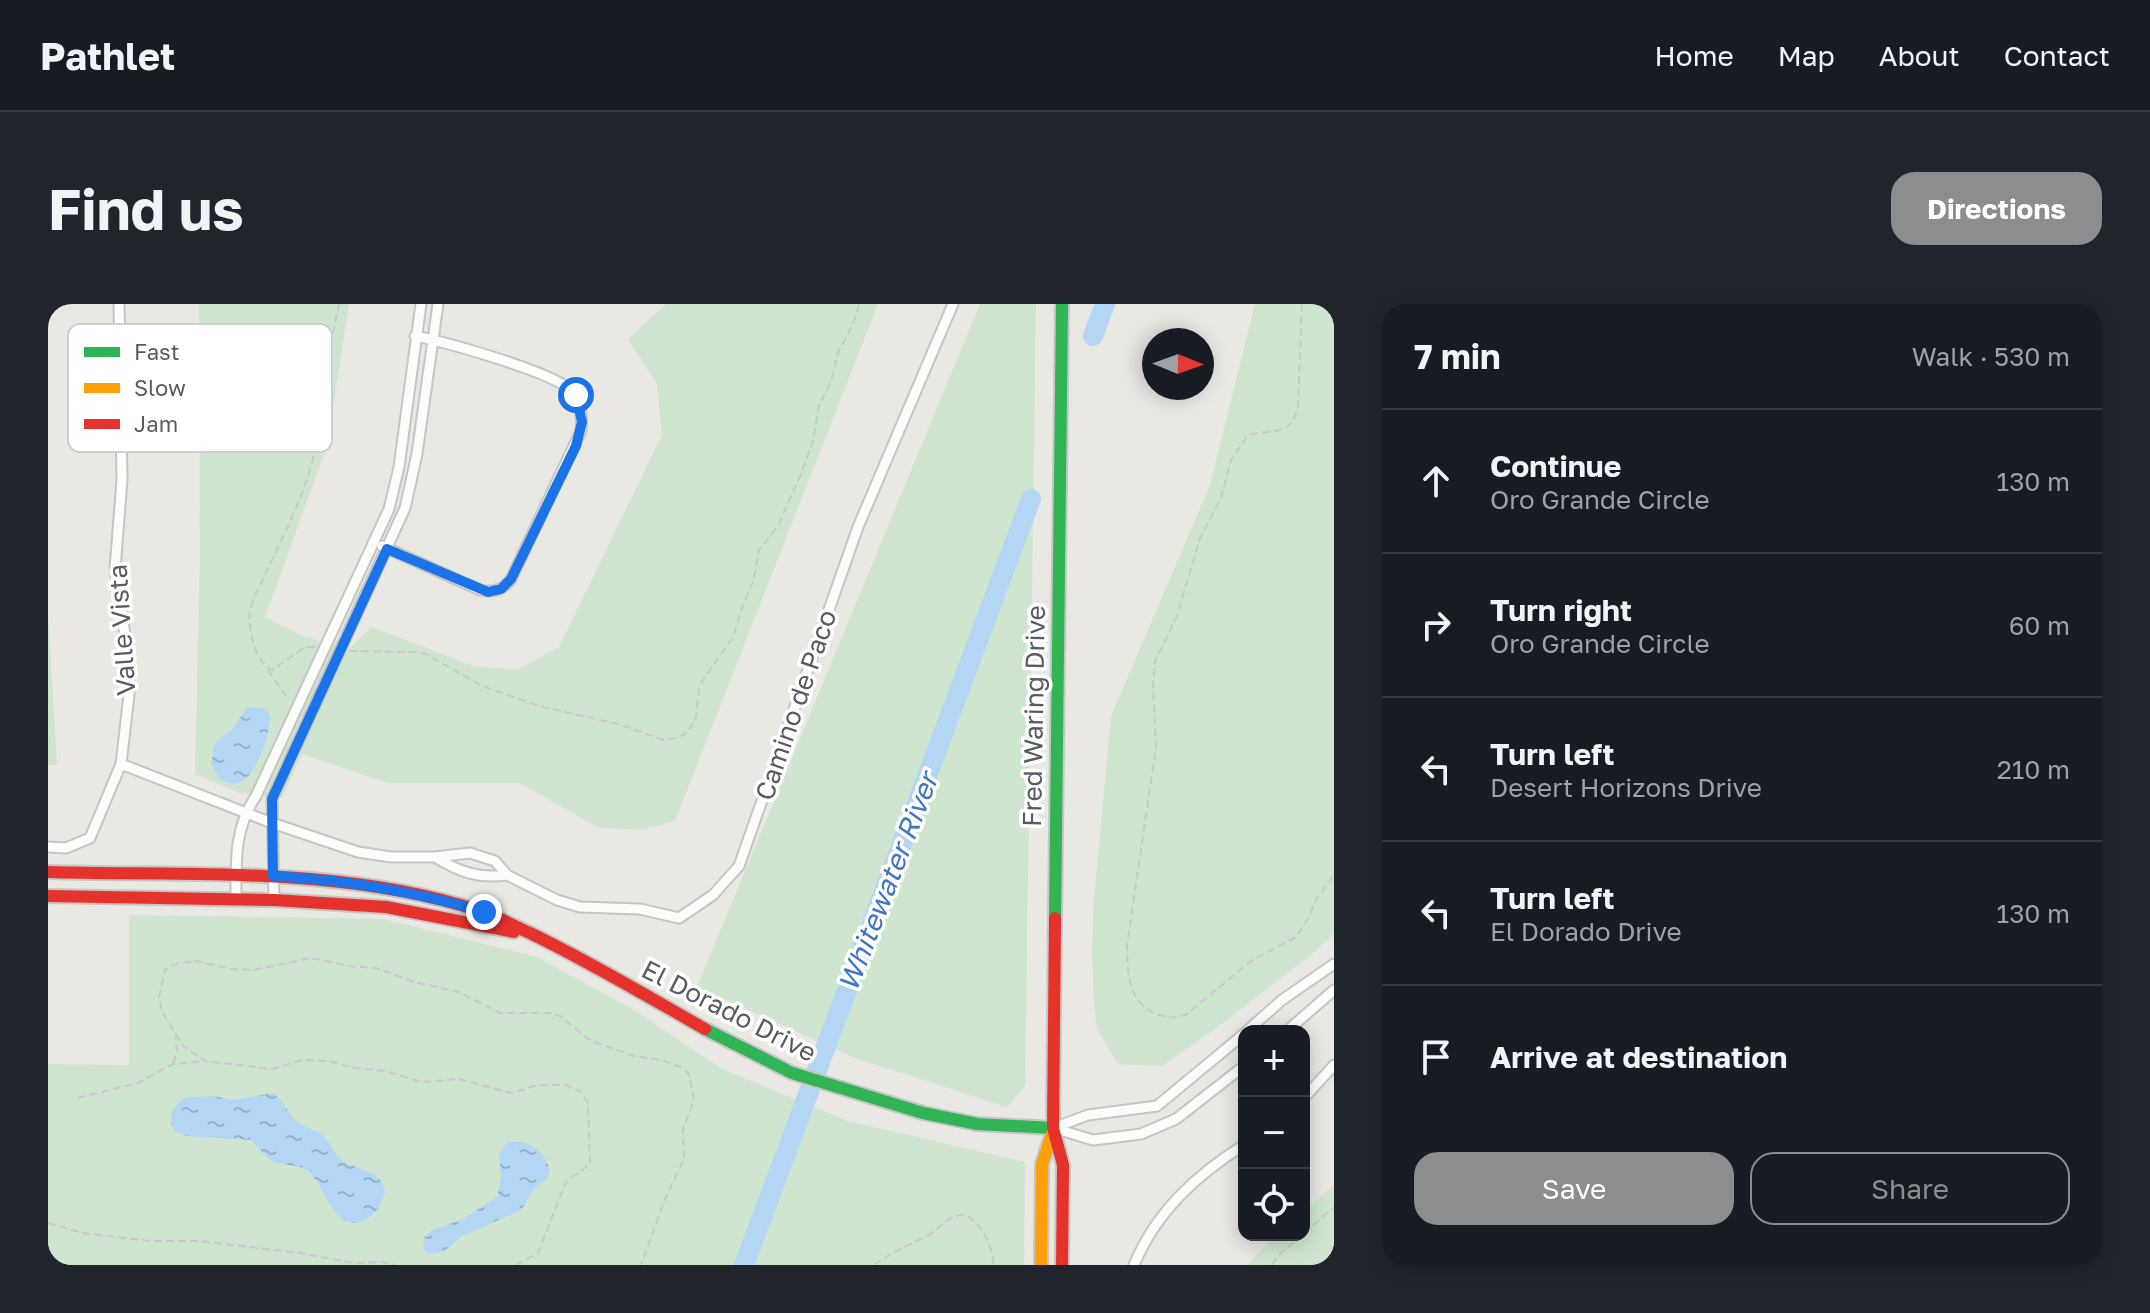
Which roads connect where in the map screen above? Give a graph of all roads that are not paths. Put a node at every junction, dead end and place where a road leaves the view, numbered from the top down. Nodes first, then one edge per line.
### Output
1 (119, 304) edge
2 (421, 304) edge
3 (438, 304) edge
4 (953, 304) edge
5 (1062, 304) edge
6 (119, 324) edge
7 (415, 336) junction
8 (432, 339) junction
9 (122, 452) edge
10 (375, 542) junction
11 (387, 549) junction
12 (121, 764) junction
13 (246, 811) junction
14 (272, 823) junction
15 (48, 847) edge
16 (435, 857) junction
17 (48, 872) edge
18 (507, 875) junction
19 (236, 876) junction
20 (273, 876) junction
21 (48, 896) edge
22 (236, 900) junction
23 (274, 900) junction
24 (532, 936) junction
25 (1334, 964) edge
26 (1334, 990) edge
27 (1254, 1025) edge
28 (1294, 1025) edge
29 (1238, 1039) edge
30 (1334, 1065) edge
31 (1238, 1071) edge
32 (1305, 1097) edge
33 (1053, 1128) junction
34 (1238, 1149) edge
35 (1041, 1265) edge
36 (1062, 1265) edge
37 (1134, 1265) edge

1 - 6 street, Valle Vista
2 - 7 street
3 - 8 street
4 - 18 street, Camino de Paco
5 - 33 main road, Fred Waring Drive
7 - 8 street
7 - 10 street
8 - 11 street
8 - 11 street
9 - 12 street, Valle Vista
10 - 11 street
10 - 13 street
11 - 14 street
12 - 13 street, Camino de Paco
12 - 15 street, Valle Vista
13 - 14 street, Camino de Paco
13 - 19 street
14 - 16 street, Camino de Paco
14 - 20 street
16 - 18 street, Camino de Paco
16 - 18 street, Camino de Paco
17 - 19 main road, El Dorado Drive
19 - 20 main road, El Dorado Drive
19 - 22 street
20 - 23 street
20 - 24 main road, El Dorado Drive
21 - 22 main road, El Dorado Drive
22 - 23 main road, El Dorado Drive
23 - 24 main road, El Dorado Drive
24 - 33 main road, El Dorado Drive
25 - 27 street
26 - 28 street
29 - 33 street
30 - 32 street
31 - 33 street
33 - 35 main road, Fred Waring Drive
33 - 36 main road, Fred Waring Drive
34 - 37 street

